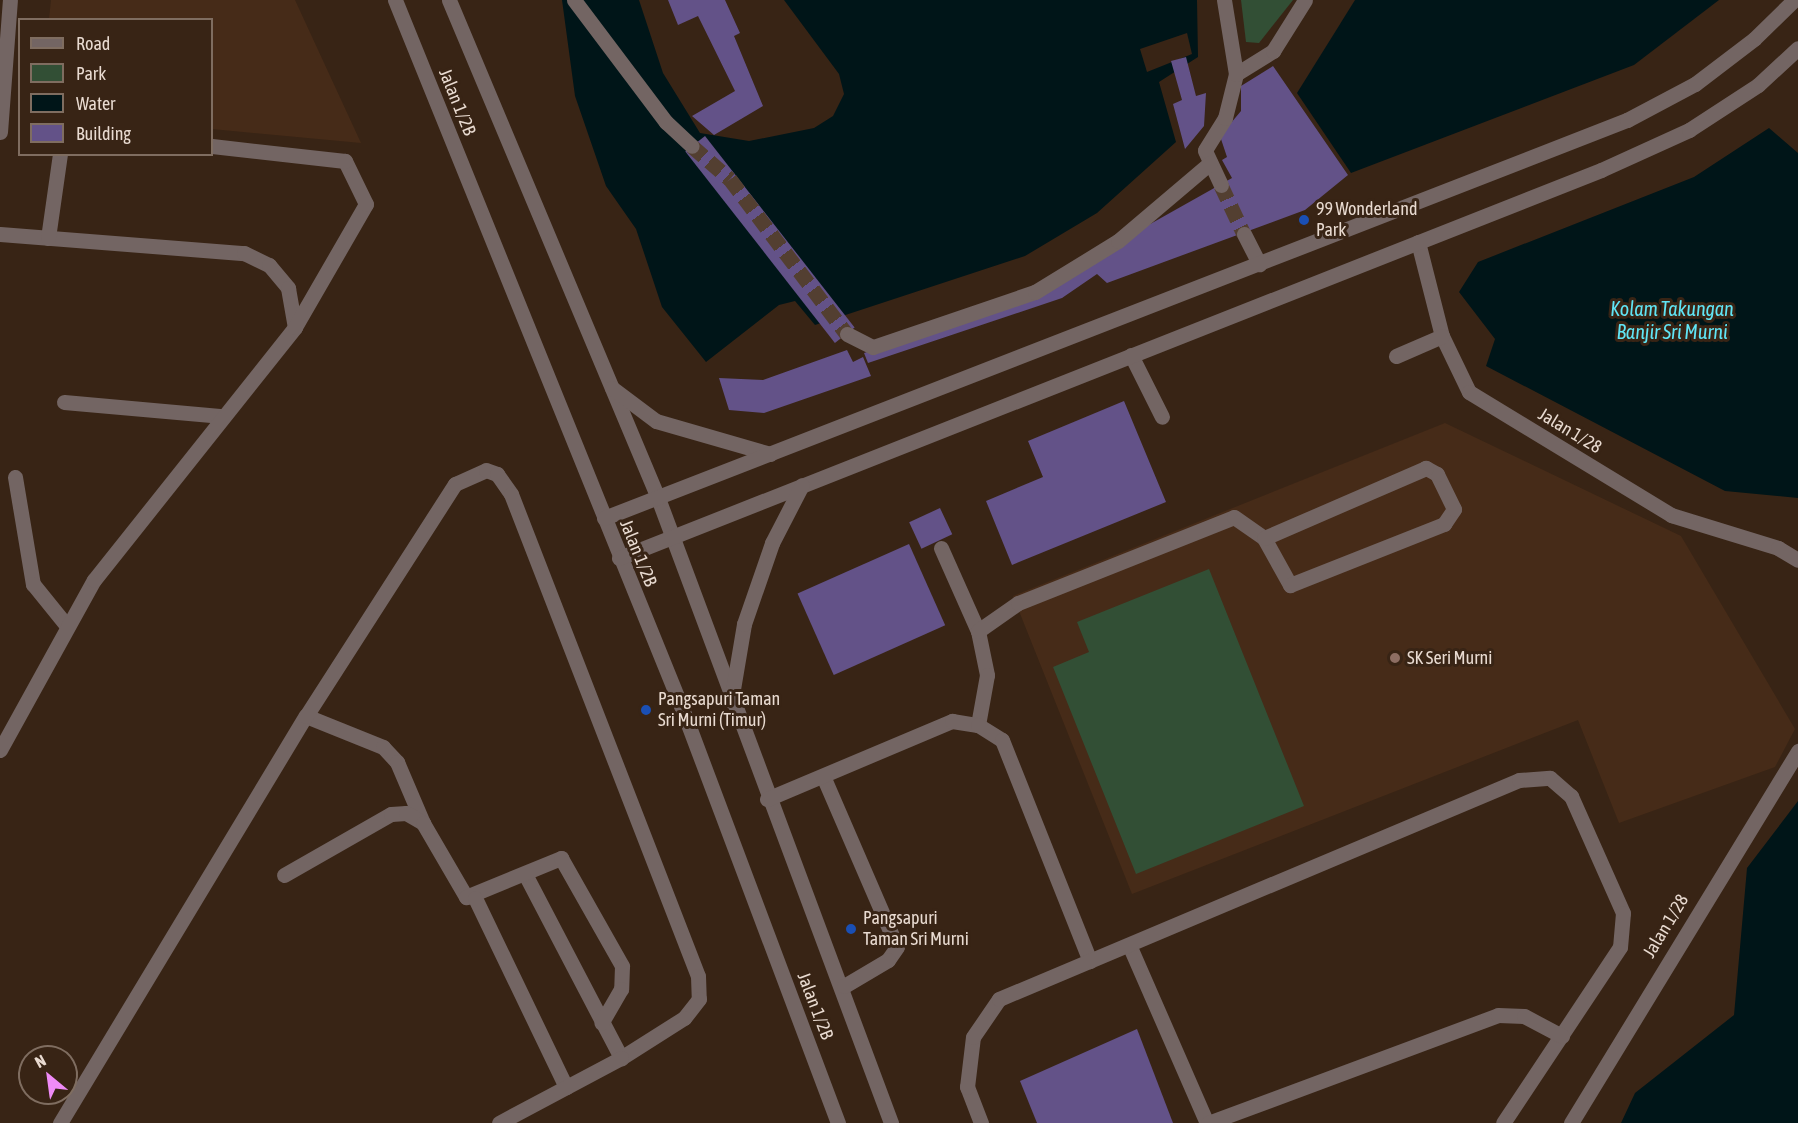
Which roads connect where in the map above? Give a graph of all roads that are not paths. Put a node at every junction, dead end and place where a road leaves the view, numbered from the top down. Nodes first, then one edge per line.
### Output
1 (10, 0) edge
2 (394, 0) edge
3 (449, 0) edge
4 (574, 0) edge
5 (1224, 0) edge
6 (1305, 0) edge
7 (1794, 0) edge
8 (1798, 48) edge
9 (1236, 74) junction
10 (0, 131) edge
11 (213, 146) edge
12 (692, 146) tunnel mouth
13 (60, 156) edge
14 (1210, 163) junction
15 (1221, 185) tunnel mouth
16 (0, 234) edge
17 (1244, 234) tunnel mouth
18 (48, 238) junction
19 (1418, 242) junction
20 (1259, 264) junction
21 (295, 327) junction
22 (847, 334) tunnel mouth
23 (1442, 336) junction
24 (1131, 355) junction
25 (1396, 356) dead end
26 (611, 388) junction
27 (64, 402) dead end
28 (222, 416) junction
29 (1162, 417) dead end
30 (770, 454) junction
31 (15, 477) dead end
32 (802, 485) junction
33 (658, 498) junction
34 (604, 518) junction
35 (671, 537) junction
36 (1264, 538) junction
37 (941, 548) dead end
38 (619, 558) junction
39 (1798, 560) edge
40 (67, 626) junction
41 (978, 632) junction
42 (731, 701) junction
43 (306, 716) junction
44 (978, 725) junction
45 (0, 750) edge
46 (1798, 751) edge
47 (823, 776) junction
48 (767, 799) junction
49 (423, 823) junction
50 (525, 874) junction
51 (284, 875) dead end
52 (475, 898) junction
53 (1130, 947) junction
54 (1090, 961) junction
55 (844, 986) junction
56 (601, 1023) junction
57 (1562, 1036) junction
58 (621, 1058) junction
59 (566, 1088) junction
60 (60, 1123) edge
61 (499, 1123) edge
62 (838, 1123) edge
63 (891, 1123) edge
64 (981, 1123) edge
65 (1207, 1123) edge
66 (1503, 1123) edge
67 (1571, 1123) edge

1 - 10 street
2 - 34 street, Jalan 1/2B
3 - 26 street, Jalan 1/2B
4 - 12 street
5 - 9 street
6 - 9 street
7 - 20 street
8 - 19 street
9 - 14 street
11 - 21 street
13 - 18 street
14 - 15 street
14 - 22 street
16 - 18 street
17 - 20 street
18 - 21 street
19 - 23 street, Jalan 1/28
19 - 24 street
20 - 30 street
21 - 28 street
23 - 25 street
23 - 39 street, Jalan 1/28
24 - 29 street
24 - 32 street
26 - 30 street
26 - 33 street, Jalan 1/2B
27 - 28 street
28 - 40 street
30 - 33 street
31 - 40 street
32 - 35 street
32 - 42 street
33 - 34 street
33 - 35 street, Jalan 1/2B
34 - 38 street, Jalan 1/2B
35 - 38 street
35 - 42 street, Jalan 1/2B
36 - 36 street
36 - 41 street
37 - 41 street
38 - 62 street, Jalan 1/2B
40 - 45 street
41 - 44 street
42 - 48 street, Jalan 1/2B
43 - 49 street
43 - 58 street
43 - 60 street
44 - 47 street
44 - 54 street
46 - 67 street, Jalan 1/28
47 - 48 street
47 - 55 street
48 - 55 street, Jalan 1/2B
49 - 51 street
49 - 52 street
50 - 52 street
50 - 56 street
50 - 56 street
52 - 59 street
53 - 54 street
53 - 57 street
53 - 65 street
54 - 64 street
55 - 63 street, Jalan 1/2B
56 - 58 street
57 - 65 street
57 - 66 street
58 - 59 street
59 - 61 street

